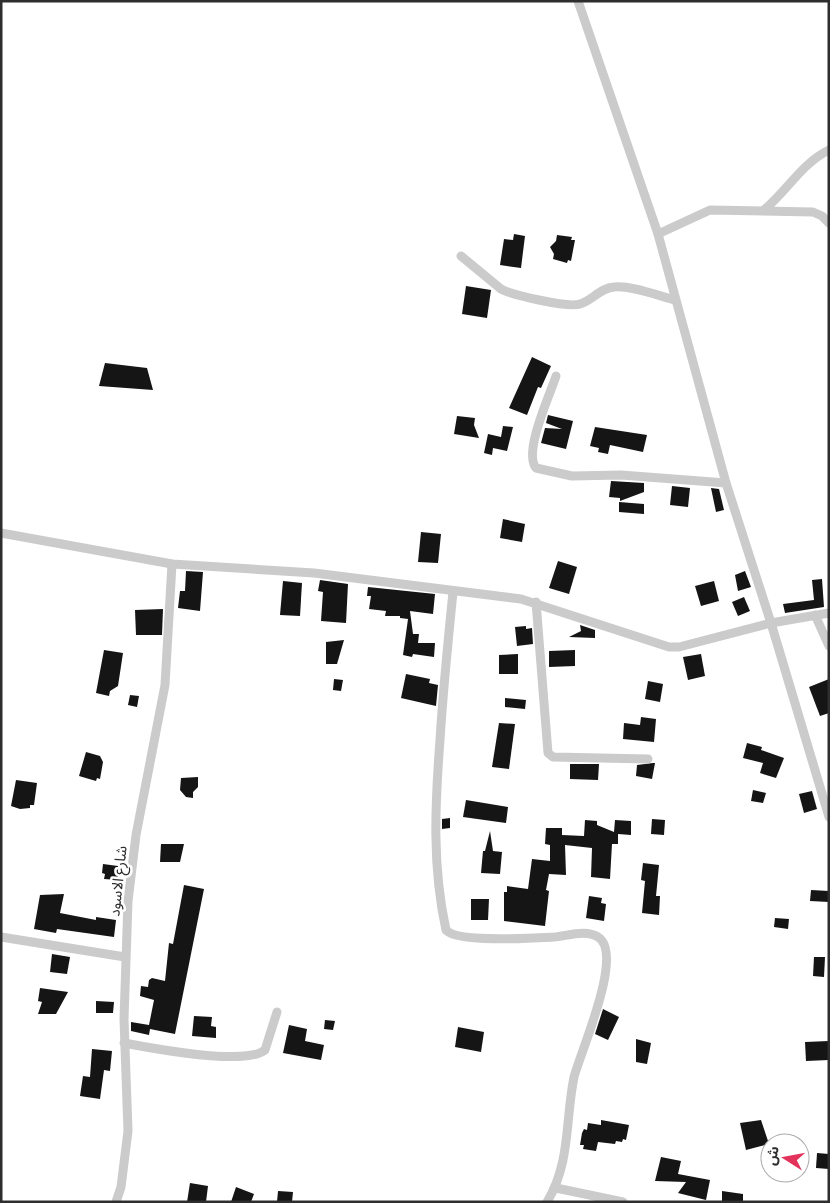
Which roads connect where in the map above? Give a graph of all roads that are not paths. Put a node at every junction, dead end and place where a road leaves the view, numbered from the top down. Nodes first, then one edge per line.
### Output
1 (578, 1) edge
2 (829, 150) edge
3 (764, 210) junction
4 (829, 223) edge
5 (658, 234) junction
6 (461, 256) dead end
7 (675, 300) junction
8 (556, 376) dead end
9 (726, 483) junction
10 (1, 533) edge
11 (172, 564) junction
12 (453, 592) junction
13 (536, 602) junction
14 (829, 613) edge
15 (815, 615) junction
16 (771, 623) junction
17 (829, 646) edge
18 (648, 759) dead end
19 (829, 817) edge
20 (1, 937) edge
21 (125, 957) junction
22 (277, 1012) dead end
23 (124, 1043) junction
24 (556, 1188) junction
25 (116, 1202) edge
26 (548, 1202) edge
27 (623, 1202) edge

1 - 5 street
2 - 3 street
3 - 4 street
3 - 5 street
5 - 7 street
6 - 7 street
7 - 9 street
8 - 9 street
9 - 16 street
10 - 11 street
11 - 12 street
11 - 21 street, شارع الاسود
12 - 13 street
12 - 24 street
13 - 16 street
13 - 18 street
14 - 15 street
15 - 16 street
15 - 17 street
16 - 19 street
20 - 21 street
21 - 23 street, شارع الاسود
22 - 23 street
23 - 25 street, شارع الاسود
24 - 26 street
24 - 27 street

